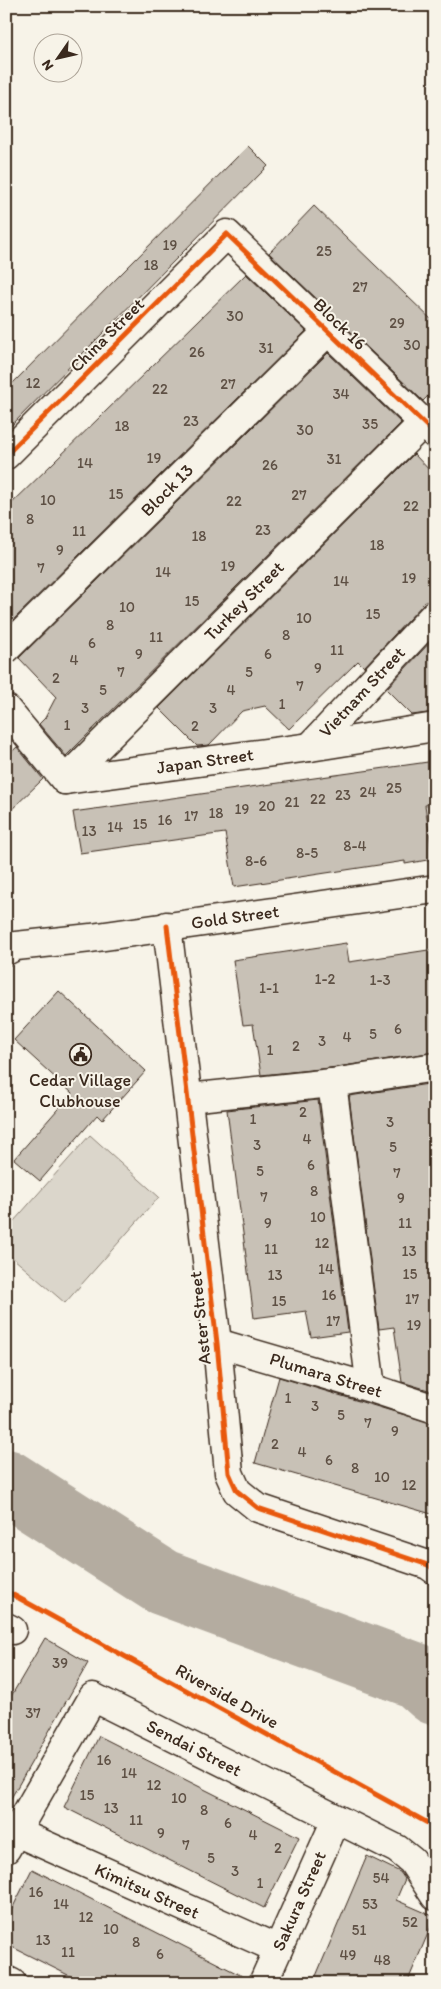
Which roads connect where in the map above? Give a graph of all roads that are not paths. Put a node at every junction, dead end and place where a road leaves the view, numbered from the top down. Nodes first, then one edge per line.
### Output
1 (227, 234) joint
2 (328, 331) junction
3 (429, 428) edge
4 (6, 455) edge
5 (435, 614) edge
6 (6, 648) edge
7 (6, 709) edge
8 (435, 727) edge
9 (310, 747) junction
10 (65, 780) junction
11 (435, 889) edge
12 (167, 926) junction
13 (9, 944) edge
14 (435, 1067) edge
15 (332, 1083) junction
16 (188, 1098) junction
17 (217, 1343) junction
18 (371, 1388) junction
19 (435, 1409) edge
20 (435, 1570) edge
21 (336, 1820) junction
22 (11, 1840) edge
23 (435, 1896) edge
24 (278, 1949) junction
25 (6, 1980) edge
26 (12, 1983) edge
27 (263, 1983) edge

1 - 2 street, Block 16
1 - 4 street, China Street
2 - 3 street, Block 16
2 - 6 street, Block 13
3 - 10 street, Turkey Street
5 - 9 street, Vietnam Street
7 - 10 street
8 - 9 street, Japan Street
9 - 10 street, Japan Street
11 - 12 street, Gold Street
12 - 13 street, Gold Street
12 - 16 street, Aster Street
14 - 15 street
15 - 16 street
15 - 18 street
16 - 17 street, Aster Street
17 - 18 street, Plumara Street
17 - 20 street, Aster Street
18 - 19 street, Plumara Street
21 - 22 street, Sendai Street
21 - 23 street, Sendai Street
21 - 24 street, Sakura Street
22 - 24 street, Kimitsu Street
24 - 27 street, Sakura Street
25 - 26 street

